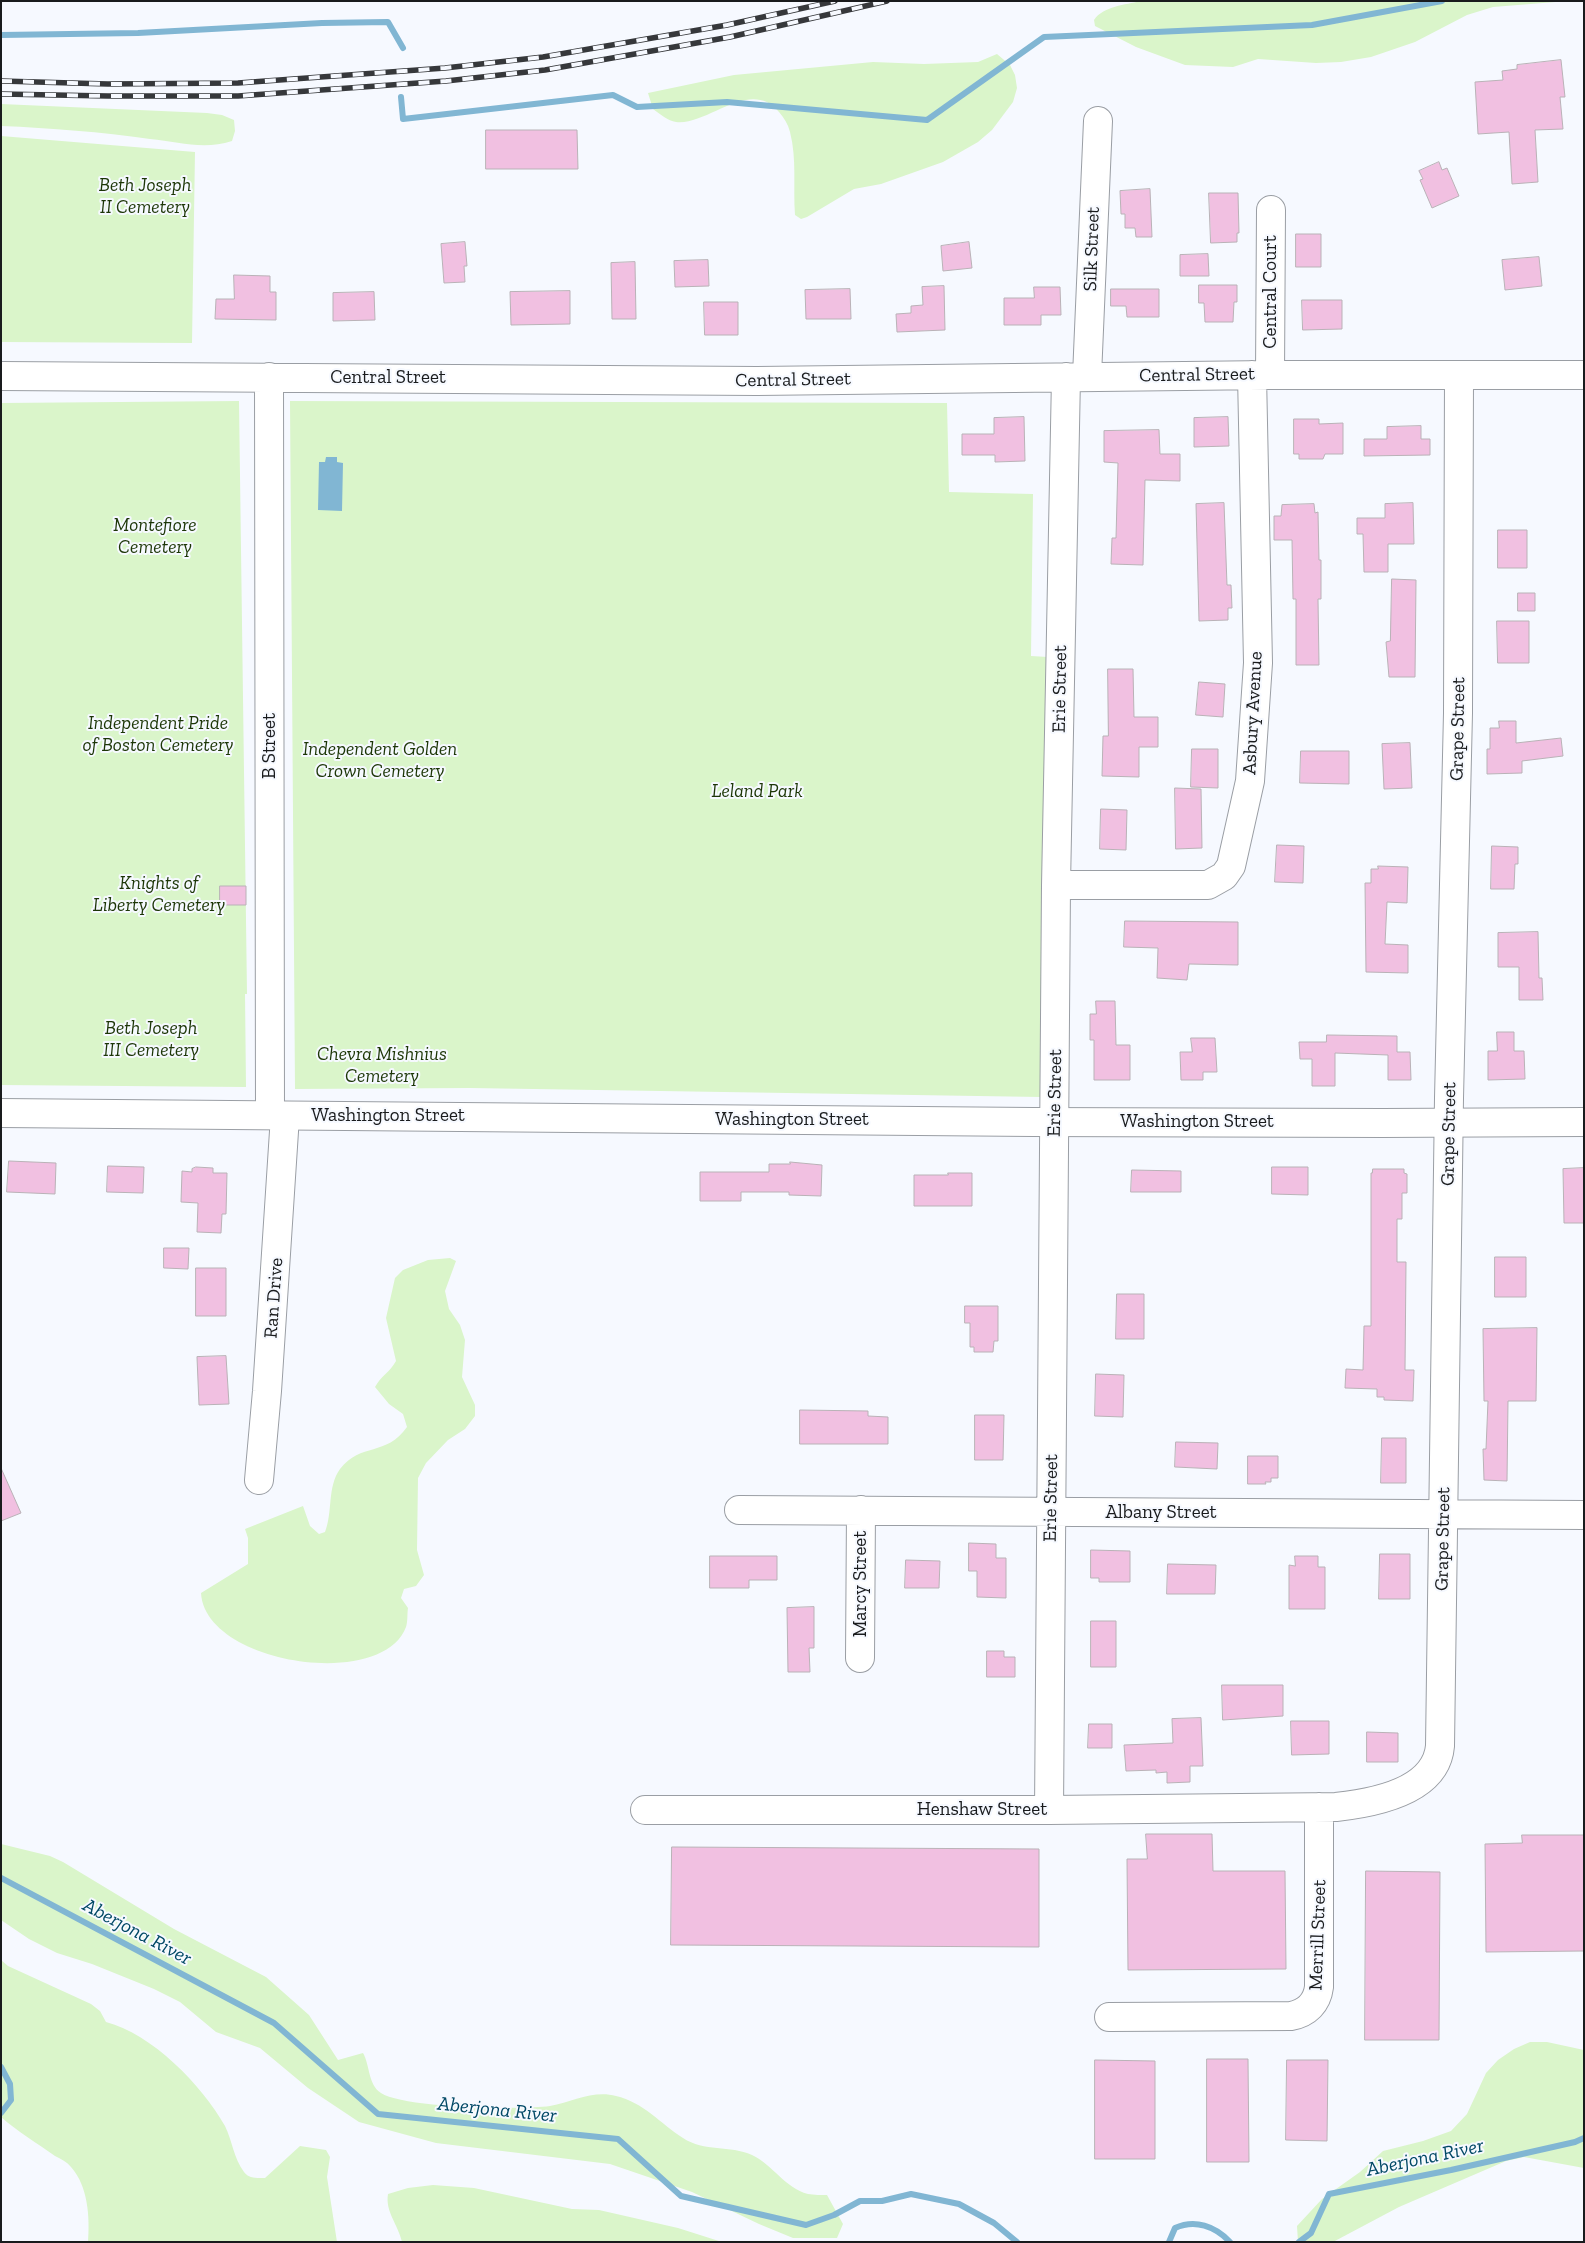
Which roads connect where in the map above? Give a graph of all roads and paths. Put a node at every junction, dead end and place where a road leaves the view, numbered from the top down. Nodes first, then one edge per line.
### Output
1 (1098, 122) dead end
2 (1271, 210) dead end
3 (1261, 375) junction
4 (1459, 375) junction
5 (1584, 375) edge
6 (1, 376) edge
7 (269, 377) junction
8 (1076, 377) junction
9 (1056, 885) junction
10 (1, 1113) edge
11 (278, 1116) junction
12 (1056, 1122) junction
13 (1584, 1122) edge
14 (1448, 1123) junction
15 (259, 1480) dead end
16 (739, 1510) dead end
17 (861, 1510) junction
18 (1051, 1512) junction
19 (1444, 1515) junction
20 (1584, 1515) edge
21 (860, 1658) dead end
22 (1319, 1807) junction
23 (645, 1810) dead end
24 (1049, 1810) junction
25 (1109, 2017) dead end

1 - 8 street, Silk Street
2 - 3 street, Central Court
3 - 4 street, Central Street
3 - 8 street, Central Street
3 - 9 street, Asbury Avenue
4 - 5 street, Central Street
4 - 14 street, Grape Street
6 - 7 street, Central Street
7 - 8 street, Central Street
7 - 11 street, B Street
8 - 9 street, Erie Street
9 - 12 street, Erie Street
10 - 11 street, Washington Street
11 - 12 street, Washington Street
11 - 15 street, Ran Drive
12 - 14 street, Washington Street
12 - 18 street, Erie Street
13 - 14 street, Washington Street
14 - 19 street, Grape Street
16 - 17 street, Albany Street
17 - 18 street, Albany Street
17 - 21 street, Marcy Street
18 - 19 street, Albany Street
18 - 24 street, Erie Street
19 - 20 street, Albany Street
19 - 22 street, Grape Street
22 - 24 street, Henshaw Street
22 - 25 street, Merrill Street
23 - 24 street, Henshaw Street

